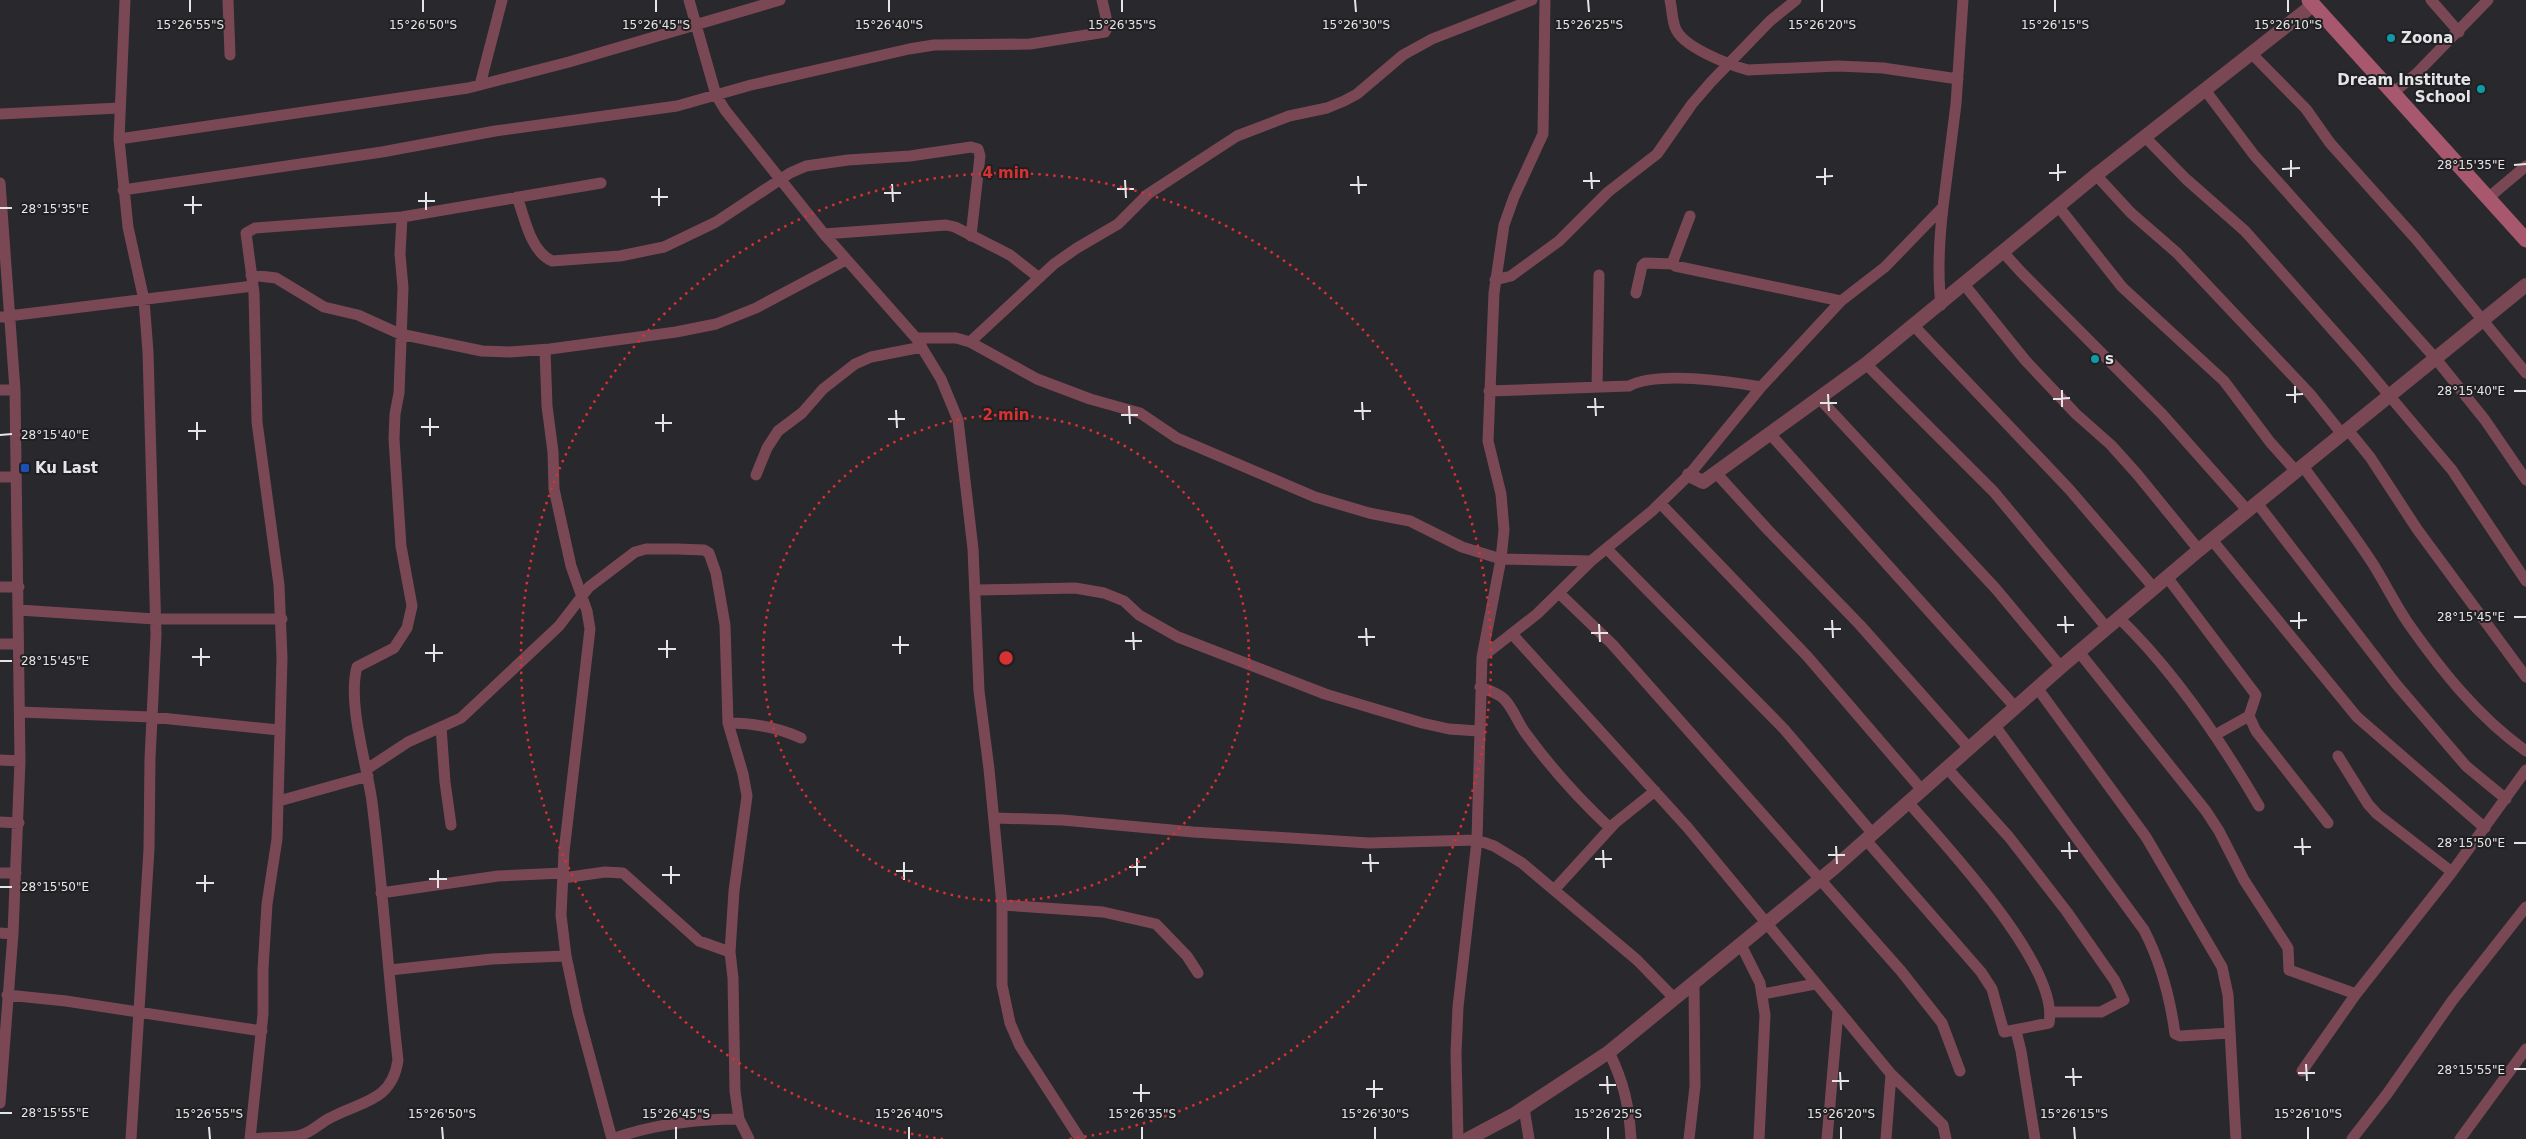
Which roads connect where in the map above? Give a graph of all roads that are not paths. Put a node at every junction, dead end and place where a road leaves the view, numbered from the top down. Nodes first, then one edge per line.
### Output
1 (125, 0) edge
2 (228, 0) edge
3 (502, 0) edge
4 (689, 0) edge
5 (780, 0) edge
6 (1102, 0) edge
7 (1532, 0) edge
8 (1545, 0) edge
9 (1670, 0) edge
10 (1796, 0) edge
11 (1963, 0) edge
12 (2431, 0) edge
13 (2488, 0) edge
14 (2313, 2) edge
15 (694, 24) junction
16 (2459, 32) junction
17 (2252, 54) junction
18 (230, 55) dead end
19 (1728, 64) junction
20 (1958, 79) junction
21 (480, 86) junction
22 (2205, 90) junction
23 (2394, 92) junction
24 (716, 95) junction
25 (119, 108) junction
26 (0, 114) edge
27 (2145, 136) junction
28 (119, 139) junction
29 (2526, 166) edge
30 (2096, 175) junction
31 (782, 180) junction
32 (0, 183) edge
33 (601, 184) dead end
34 (123, 190) junction
35 (517, 196) junction
36 (2488, 198) junction
37 (2058, 206) junction
38 (1943, 207) junction
39 (1690, 216) dead end
40 (402, 217) junction
41 (824, 234) junction
42 (971, 236) junction
43 (2526, 240) edge
44 (3, 250) edge
45 (2002, 250) junction
46 (846, 260) junction
47 (1673, 264) junction
48 (1599, 275) dead end
49 (1038, 277) junction
50 (252, 280) junction
51 (1495, 280) junction
52 (1963, 284) junction
53 (2526, 285) edge
54 (1636, 293) dead end
55 (144, 300) junction
56 (1841, 301) junction
57 (1941, 305) junction
58 (5, 317) edge
59 (2484, 320) junction
60 (1914, 326) junction
61 (400, 334) junction
62 (970, 342) junction
63 (919, 343) junction
64 (545, 350) junction
65 (2436, 359) junction
66 (1866, 364) junction
67 (2526, 373) edge
68 (1597, 387) junction
69 (1761, 387) junction
70 (0, 390) edge
71 (15, 390) junction
72 (1489, 391) junction
73 (2390, 396) junction
74 (1819, 398) junction
75 (2345, 432) junction
76 (1771, 435) junction
77 (2298, 468) junction
78 (1717, 474) junction
79 (756, 475) dead end
80 (1689, 475) junction
81 (0, 477) edge
82 (16, 477) junction
83 (2526, 480) edge
84 (1660, 503) junction
85 (2252, 507) junction
86 (2212, 540) junction
87 (1607, 548) junction
88 (2199, 550) junction
89 (1502, 559) junction
90 (1591, 561) junction
91 (2167, 577) junction
92 (2526, 581) edge
93 (0, 587) edge
94 (19, 587) junction
95 (2154, 588) junction
96 (976, 590) junction
97 (1559, 593) junction
98 (581, 596) junction
99 (19, 610) junction
100 (2119, 618) junction
101 (156, 619) junction
102 (282, 619) junction
103 (2107, 628) junction
104 (1512, 635) junction
105 (0, 644) edge
106 (18, 644) junction
107 (2078, 652) junction
108 (1482, 657) junction
109 (2061, 667) junction
110 (2526, 677) edge
111 (1480, 686) junction
112 (2038, 689) junction
113 (2016, 708) junction
114 (20, 712) junction
115 (151, 716) junction
116 (2249, 716) junction
117 (728, 723) junction
118 (1995, 726) junction
119 (441, 727) junction
120 (279, 730) junction
121 (1480, 731) junction
122 (2215, 735) junction
123 (801, 738) dead end
124 (1969, 748) junction
125 (2526, 751) edge
126 (2338, 756) dead end
127 (0, 760) edge
128 (20, 760) junction
129 (1946, 768) junction
130 (2526, 770) edge
131 (368, 772) junction
132 (1922, 790) junction
133 (1655, 791) junction
134 (2506, 799) junction
135 (279, 802) junction
136 (1908, 802) junction
137 (2259, 806) dead end
138 (994, 818) junction
139 (0, 822) edge
140 (18, 823) junction
141 (2328, 823) dead end
142 (451, 825) dead end
143 (1610, 828) junction
144 (2486, 828) junction
145 (1869, 837) junction
146 (1476, 840) junction
147 (2452, 872) junction
148 (0, 873) edge
149 (16, 873) junction
150 (563, 876) junction
151 (1821, 878) junction
152 (1554, 890) junction
153 (381, 893) junction
154 (1002, 905) junction
155 (2526, 907) edge
156 (1766, 925) junction
157 (0, 933) edge
158 (13, 934) junction
159 (1741, 945) junction
160 (730, 952) junction
161 (566, 956) junction
162 (390, 970) junction
163 (1198, 973) dead end
164 (1694, 984) junction
165 (1815, 984) junction
166 (5, 992) edge
167 (1763, 994) junction
168 (2356, 994) junction
169 (1674, 998) junction
170 (1838, 1011) junction
171 (2050, 1012) junction
172 (139, 1013) junction
173 (262, 1031) junction
174 (2016, 1031) junction
175 (2230, 1033) junction
176 (2526, 1049) edge
177 (1609, 1052) junction
178 (1960, 1071) dead end
179 (2302, 1071) dead end
180 (1891, 1074) junction
181 (0, 1103) edge
182 (1524, 1108) junction
183 (739, 1118) junction
184 (131, 1139) edge
185 (250, 1139) edge
186 (255, 1139) edge
187 (612, 1139) edge
188 (749, 1139) edge
189 (1080, 1139) edge
190 (1458, 1139) edge
191 (1468, 1139) edge
192 (1529, 1139) edge
193 (1631, 1139) edge
194 (1689, 1139) edge
195 (1759, 1139) edge
196 (1827, 1139) edge
197 (1886, 1139) edge
198 (1946, 1139) edge
199 (2035, 1139) edge
200 (2236, 1139) edge
201 (2352, 1139) edge
202 (2460, 1139) edge

1 - 25 street
2 - 18 street
3 - 21 street
4 - 15 street
5 - 15 street
6 - 24 street
7 - 49 street
8 - 51 street
9 - 19 street
10 - 19 street
11 - 20 street
12 - 16 street
13 - 16 street
14 - 17 street
14 - 23 main road
15 - 21 street
15 - 24 street
16 - 23 street
17 - 22 street
17 - 59 street
19 - 20 street
19 - 51 street
20 - 38 street
21 - 28 street
22 - 27 street
22 - 65 street
23 - 36 main road
24 - 31 street
24 - 34 street
25 - 26 street
25 - 28 street
27 - 30 street
27 - 73 street
28 - 34 street
29 - 36 street
30 - 37 street
30 - 75 street
31 - 35 street
31 - 41 street
31 - 42 street
32 - 44 street
33 - 35 street
34 - 55 street
35 - 40 street
36 - 43 main road
37 - 45 street
37 - 77 street
38 - 56 street
38 - 57 street
39 - 47 street
40 - 50 street
40 - 61 street
41 - 42 street
41 - 46 street
42 - 49 street
44 - 58 street
45 - 52 street
45 - 85 street
46 - 63 street
46 - 64 street
47 - 54 street
47 - 56 street
48 - 68 street
49 - 62 street
50 - 55 street
50 - 61 street
50 - 102 street
51 - 72 street
52 - 57 street
52 - 88 street
53 - 59 street
55 - 58 street
55 - 101 street
56 - 69 street
57 - 60 street
58 - 71 street
59 - 65 street
59 - 67 street
60 - 66 street
60 - 95 street
61 - 64 street
61 - 131 street
62 - 63 street
62 - 89 street
63 - 79 street
63 - 96 street
64 - 98 street
65 - 73 street
65 - 83 street
66 - 74 street
66 - 103 street
68 - 69 street
68 - 72 street
69 - 80 street
70 - 71 street
71 - 82 street
72 - 89 street
73 - 75 street
73 - 92 street
74 - 76 street
74 - 109 street
75 - 77 street
75 - 110 street
76 - 78 street
76 - 113 street
77 - 85 street
77 - 125 street
78 - 80 street
78 - 124 street
80 - 84 street
81 - 82 street
82 - 94 street
84 - 87 street
84 - 132 street
85 - 86 street
85 - 134 street
86 - 88 street
86 - 144 street
87 - 90 street
87 - 145 street
88 - 91 street
89 - 90 street
89 - 108 street
90 - 97 street
91 - 95 street
91 - 116 street
93 - 94 street
94 - 99 street
95 - 100 street
96 - 121 street
96 - 138 street
97 - 104 street
97 - 151 street
98 - 117 street
98 - 119 street
98 - 150 street
99 - 101 street
99 - 106 street
100 - 103 street
100 - 122 street
101 - 102 street
101 - 115 street
102 - 120 street
103 - 107 street
104 - 108 street
104 - 133 street
105 - 106 street
106 - 114 street
107 - 109 street
107 - 168 street
108 - 111 street
109 - 112 street
111 - 121 street
111 - 143 street
112 - 113 street
112 - 175 street
113 - 118 street
114 - 115 street
114 - 128 street
115 - 120 street
115 - 172 street
116 - 122 street
116 - 141 street
117 - 123 street
117 - 160 street
118 - 124 street
118 - 175 street
119 - 131 street
119 - 142 street
120 - 135 street
121 - 146 street
122 - 137 street
124 - 129 street
126 - 147 street
127 - 128 street
128 - 140 street
129 - 132 street
129 - 171 street
130 - 134 street
131 - 135 street
131 - 153 street
132 - 136 street
133 - 143 street
133 - 156 street
134 - 144 street
135 - 173 street
136 - 145 street
136 - 171 street
138 - 146 street
138 - 154 street
139 - 140 street
140 - 149 street
143 - 152 street
144 - 147 street
145 - 151 street
145 - 174 street
146 - 152 street
146 - 190 street
147 - 168 street
148 - 149 street
149 - 158 street
150 - 153 street
150 - 160 street
150 - 161 street
151 - 156 street
151 - 178 street
152 - 169 street
153 - 162 street
154 - 163 street
154 - 189 street
155 - 201 street
156 - 159 street
156 - 165 street
157 - 158 street
158 - 166 street
159 - 164 street
159 - 167 street
160 - 183 street
161 - 162 street
161 - 187 street
162 - 186 street
164 - 169 street
164 - 194 street
165 - 167 street
165 - 170 street
166 - 172 street
166 - 181 street
167 - 195 street
168 - 179 street
169 - 177 street
170 - 180 street
170 - 196 street
171 - 174 street
172 - 173 street
172 - 184 street
173 - 185 street
174 - 199 street
175 - 200 street
176 - 202 street
177 - 182 street
177 - 193 street
180 - 197 street
180 - 198 street
182 - 191 street
182 - 192 street
183 - 187 street
183 - 188 street

